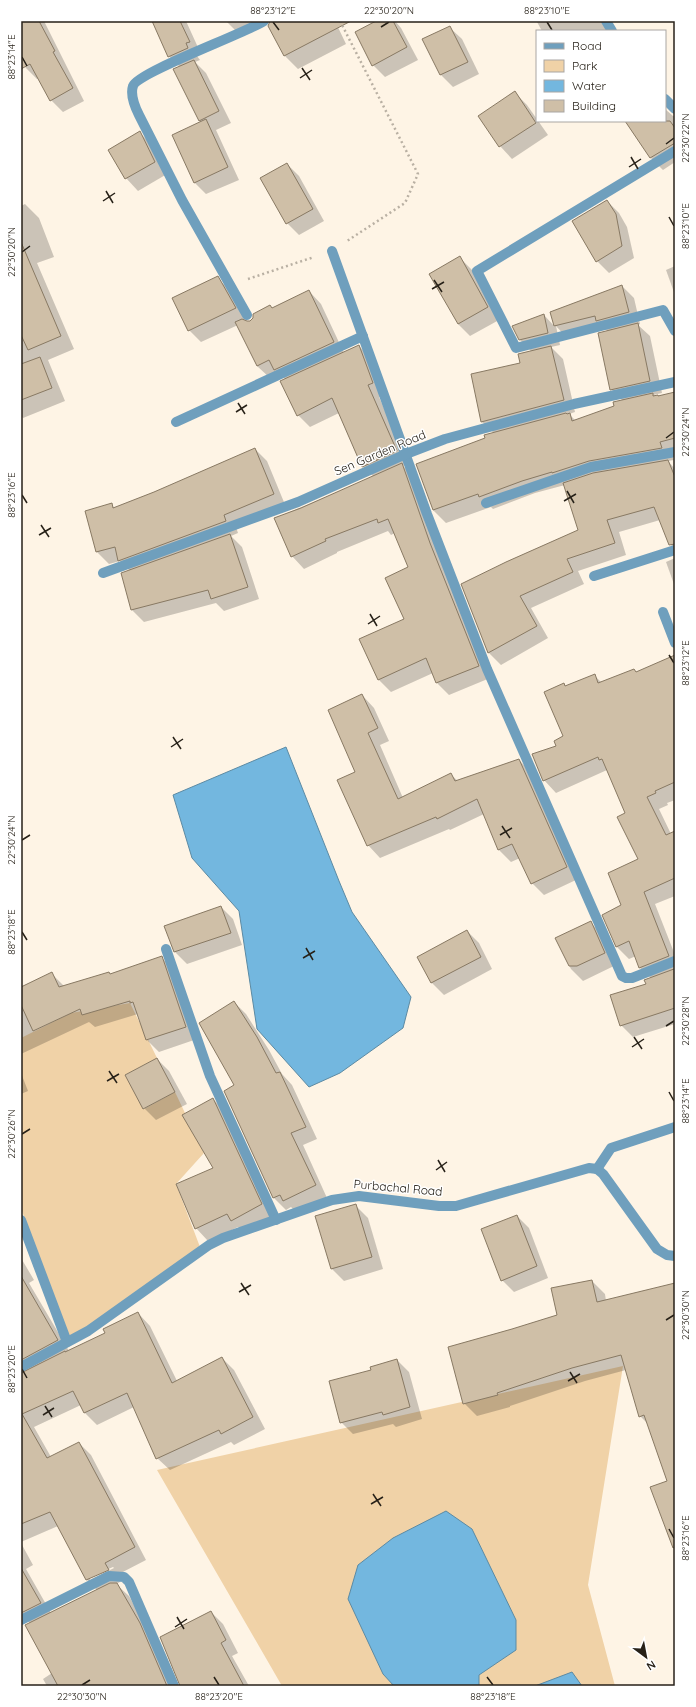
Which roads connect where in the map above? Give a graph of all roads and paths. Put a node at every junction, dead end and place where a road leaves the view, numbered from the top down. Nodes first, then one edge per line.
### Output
1 (264, 21) edge
2 (340, 21) edge
3 (606, 21) edge
4 (611, 30) edge
5 (666, 100) edge
6 (675, 109) edge
7 (675, 151) edge
8 (332, 251) junction
9 (230, 285) junction
10 (248, 315) dead end
11 (675, 331) edge
12 (363, 336) junction
13 (675, 382) edge
14 (176, 422) dead end
15 (675, 452) edge
16 (406, 454) junction
17 (486, 503) dead end
18 (675, 550) edge
19 (103, 573) dead end
20 (594, 576) dead end
21 (663, 612) dead end
22 (675, 643) edge
23 (166, 949) dead end
24 (675, 961) edge
25 (675, 1127) edge
26 (597, 1169) junction
27 (21, 1220) edge
28 (276, 1220) junction
29 (675, 1256) edge
30 (68, 1342) junction
31 (21, 1367) edge
32 (21, 1620) edge
33 (174, 1686) edge

1 - 9 street
2 - 8 path
3 - 4 street
5 - 6 street
7 - 11 street
8 - 9 path
8 - 12 street
9 - 10 street
12 - 14 street
12 - 16 street
13 - 16 street, Sen Garden Road
15 - 17 street
16 - 19 street, Sen Garden Road
16 - 24 street
18 - 20 street
21 - 22 street
23 - 28 street
25 - 26 street
26 - 28 street, Purbachal Road
26 - 29 street
27 - 30 street
28 - 30 street, Purbachal Road
30 - 31 street, Purbachal Road
32 - 33 street

